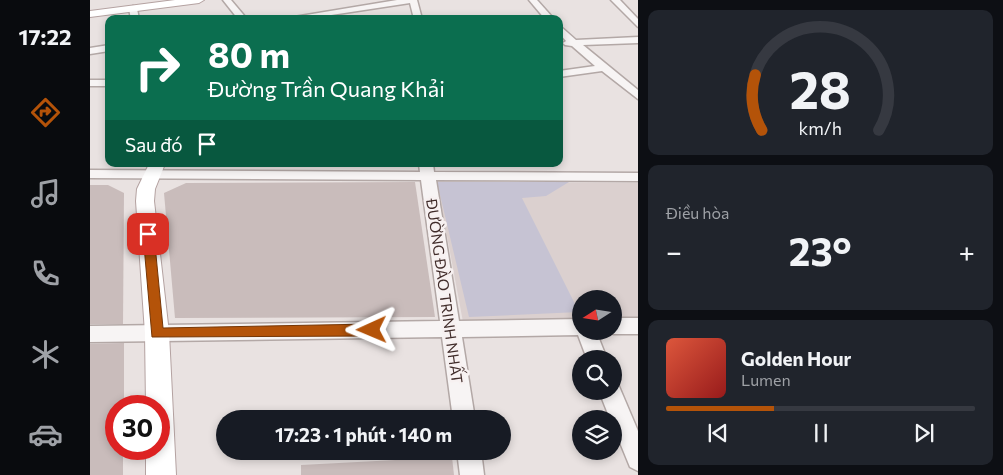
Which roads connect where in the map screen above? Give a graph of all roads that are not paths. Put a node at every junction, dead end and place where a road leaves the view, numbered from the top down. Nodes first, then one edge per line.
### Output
1 (199, 0) edge
2 (227, 0) edge
3 (334, 0) edge
4 (413, 0) edge
5 (532, 0) edge
6 (615, 0) edge
7 (162, 2) edge
8 (90, 9) edge
9 (345, 10) junction
10 (90, 14) edge
11 (134, 14) edge
12 (168, 15) edge
13 (240, 15) edge
14 (312, 15) edge
15 (417, 15) edge
16 (546, 15) edge
17 (638, 24) edge
18 (563, 32) edge
19 (638, 40) edge
20 (573, 42) junction
21 (563, 43) edge
22 (105, 49) edge
23 (90, 51) edge
24 (603, 68) junction
25 (563, 73) edge
26 (90, 83) edge
27 (105, 83) edge
28 (638, 96) edge
29 (154, 169) edge
30 (333, 170) edge
31 (427, 170) edge
32 (90, 174) edge
33 (638, 177) edge
34 (622, 326) edge
35 (638, 326) edge
36 (572, 327) edge
37 (451, 329) junction
38 (157, 333) junction
39 (90, 334) edge
40 (614, 400) edge
41 (463, 410) edge
42 (638, 459) edge
43 (470, 460) edge
44 (162, 475) edge
45 (472, 475) edge

1 - 7 main road
2 - 13 street
3 - 9 street
4 - 9 street
4 - 15 street
5 - 16 street
6 - 17 street
7 - 8 main road
7 - 11 main road
7 - 12 main road
9 - 14 street
10 - 11 main road
18 - 20 street
19 - 20 street
20 - 21 street
20 - 24 street
22 - 23 street
24 - 25 street
24 - 28 street
26 - 27 street
29 - 30 street
29 - 32 street
29 - 38 main road
30 - 31 street
31 - 33 street
31 - 37 street, ĐƯỜNG ĐÀO TRINH NHẤT
34 - 35 street
36 - 37 street
37 - 38 street
37 - 41 street, ĐƯỜNG ĐÀO TRINH NHẤT
38 - 39 street
38 - 44 main road
40 - 42 street
43 - 45 street

